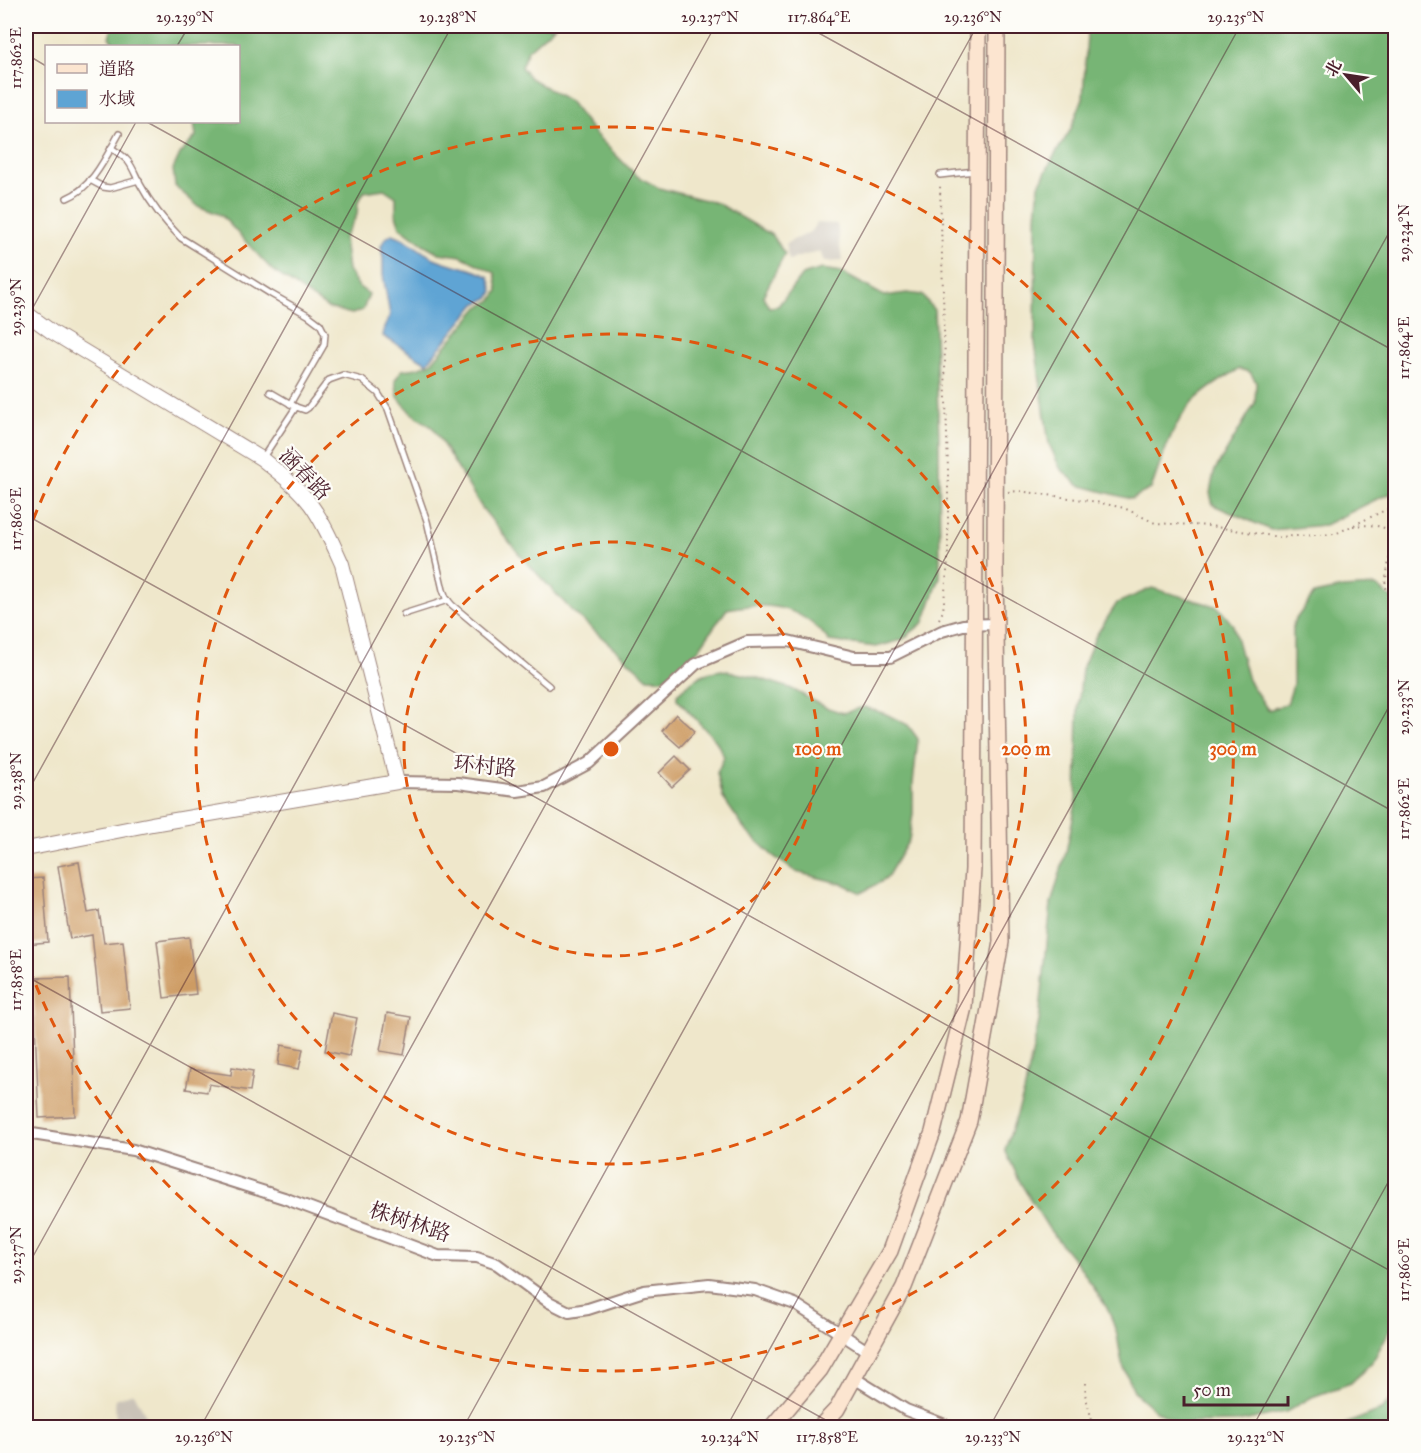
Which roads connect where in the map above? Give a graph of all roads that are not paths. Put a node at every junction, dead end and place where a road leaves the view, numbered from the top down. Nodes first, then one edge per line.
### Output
1 (978, 26) edge
2 (997, 26) edge
3 (119, 134) dead end
4 (111, 148) junction
5 (977, 171) junction
6 (940, 175) road end
7 (90, 180) junction
8 (139, 180) junction
9 (67, 198) dead end
10 (26, 313) edge
11 (270, 392) dead end
12 (293, 406) junction
13 (262, 459) junction
14 (448, 600) junction
15 (405, 614) dead end
16 (974, 624) junction
17 (996, 624) junction
18 (549, 686) dead end
19 (397, 782) junction
20 (26, 849) edge
21 (26, 1133) edge
22 (841, 1335) junction
23 (869, 1352) junction
24 (854, 1378) junction
25 (771, 1428) edge
26 (819, 1428) edge
27 (953, 1428) edge

1 - 5 main road
2 - 17 main road
3 - 4 lane
4 - 7 lane
4 - 8 lane
5 - 6 lane
5 - 16 main road
7 - 8 lane
7 - 9 lane
8 - 12 lane
10 - 13 street, 涵春路
11 - 12 lane
12 - 13 lane
12 - 14 lane
13 - 19 street, 涵春路
14 - 15 lane
14 - 18 lane
16 - 17 street, 环村路
16 - 19 street, 环村路
16 - 22 main road
17 - 23 main road
19 - 20 street, 环村路
21 - 22 street, 株树林路
22 - 23 street, 株树林路
22 - 25 main road
23 - 24 main road
24 - 26 main road
24 - 27 street

